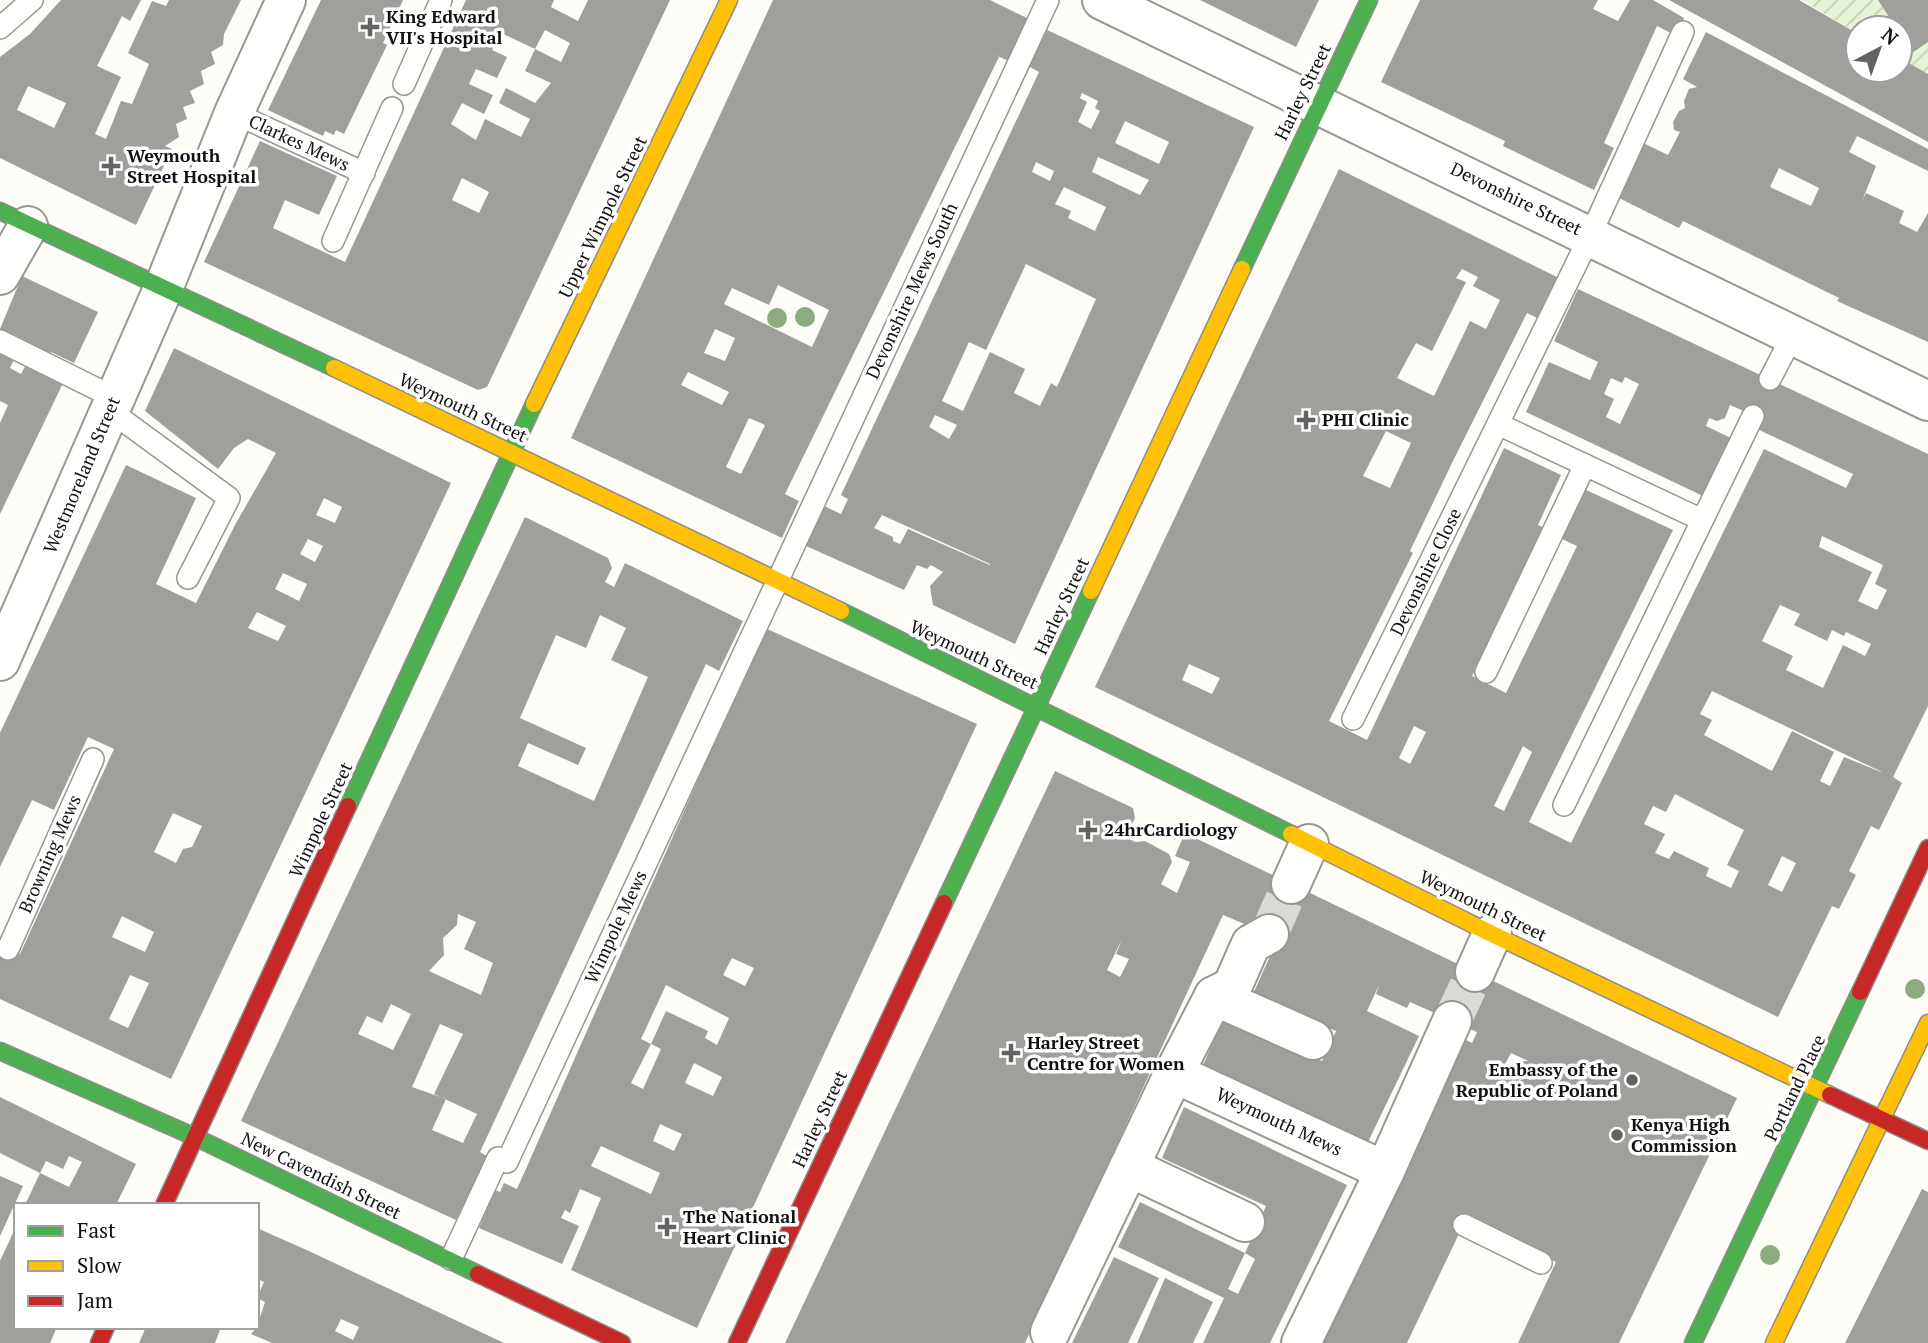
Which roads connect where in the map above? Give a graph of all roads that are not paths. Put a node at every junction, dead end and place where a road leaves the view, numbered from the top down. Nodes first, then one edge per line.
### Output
1 (32, 0) edge
2 (286, 0) edge
3 (441, 0) edge
4 (729, 0) edge
5 (1048, 0) edge
6 (1102, 0) edge
7 (1369, 0) edge
8 (0, 28) edge
9 (1683, 32) dead end
10 (404, 84) dead end
11 (1318, 104) junction
12 (392, 108) dead end
13 (234, 113) junction
14 (364, 173) junction
15 (14, 219) edge
16 (1590, 236) junction
17 (333, 241) dead end
18 (0, 275) edge
19 (163, 289) junction
20 (1793, 335) junction
21 (0, 341) edge
22 (1770, 379) dead end
23 (1928, 401) edge
24 (112, 404) junction
25 (1753, 416) dead end
26 (1498, 424) junction
27 (511, 451) junction
28 (1585, 465) junction
29 (1702, 520) junction
30 (188, 579) dead end
31 (776, 582) junction
32 (15, 589) edge
33 (0, 661) edge
34 (1486, 671) dead end
35 (1036, 706) junction
36 (1353, 719) dead end
37 (93, 759) dead end
38 (1564, 805) dead end
39 (1309, 844) junction
40 (1928, 848) edge
41 (1291, 884) tunnel mouth
42 (1492, 933) junction
43 (1269, 934) tunnel mouth
44 (8, 949) dead end
45 (1475, 972) tunnel mouth
46 (1214, 996) junction
47 (1452, 1021) tunnel mouth
48 (1928, 1023) edge
49 (1312, 1040) dead end
50 (0, 1051) edge
51 (1174, 1073) junction
52 (1817, 1087) junction
53 (1882, 1119) junction
54 (195, 1136) junction
55 (1928, 1141) edge
56 (1129, 1167) junction
57 (1384, 1183) junction
58 (165, 1203) edge
59 (1245, 1222) dead end
60 (1464, 1225) dead end
61 (451, 1259) junction
62 (1541, 1263) dead end
63 (1050, 1332) dead end
64 (622, 1343) edge
65 (737, 1343) edge
66 (1301, 1343) edge
67 (1693, 1343) edge
68 (1774, 1343) edge

1 - 8 lane
2 - 13 street, Westmoreland Street
3 - 10 lane
4 - 27 street, Upper Wimpole Street
5 - 31 lane, Devonshire Mews South
6 - 11 street, Devonshire Street
7 - 11 street, Harley Street
9 - 16 lane, Devonshire Close
11 - 16 street, Devonshire Street
11 - 35 street, Harley Street
12 - 14 lane, Clarkes Mews
13 - 14 lane, Clarkes Mews
13 - 19 street, Westmoreland Street
14 - 17 lane, Clarkes Mews
15 - 18 street
15 - 19 street, Weymouth Street
16 - 20 street, Devonshire Street
16 - 26 lane, Devonshire Close
19 - 24 street, Westmoreland Street
19 - 27 street, Weymouth Street
20 - 22 lane
20 - 23 street, Devonshire Street
21 - 24 lane
24 - 30 lane
24 - 32 street, Westmoreland Street
25 - 29 lane
26 - 28 lane
26 - 36 lane, Devonshire Close
27 - 31 street, Weymouth Street
27 - 54 street, Wimpole Street
28 - 29 lane
28 - 34 lane
29 - 38 lane
31 - 35 street, Weymouth Street
31 - 61 lane, Wimpole Mews
32 - 33 street, Westmoreland Street
35 - 39 street, Weymouth Street
35 - 65 street, Harley Street
37 - 44 lane, Browning Mews
39 - 41 street
39 - 42 street, Weymouth Street
40 - 52 street, Portland Place
42 - 45 street
42 - 52 street, Weymouth Street
43 - 46 street
46 - 49 street
46 - 51 street
47 - 57 street
48 - 53 street
50 - 54 street, New Cavendish Street
51 - 56 street
51 - 57 street, Weymouth Mews
52 - 53 street, Weymouth Street
52 - 67 street, Portland Place
53 - 55 street, Weymouth Street
53 - 68 street
54 - 58 street, Wimpole Street
54 - 61 street, New Cavendish Street
56 - 59 street
56 - 63 street
57 - 66 street
60 - 62 lane
61 - 64 street, New Cavendish Street

